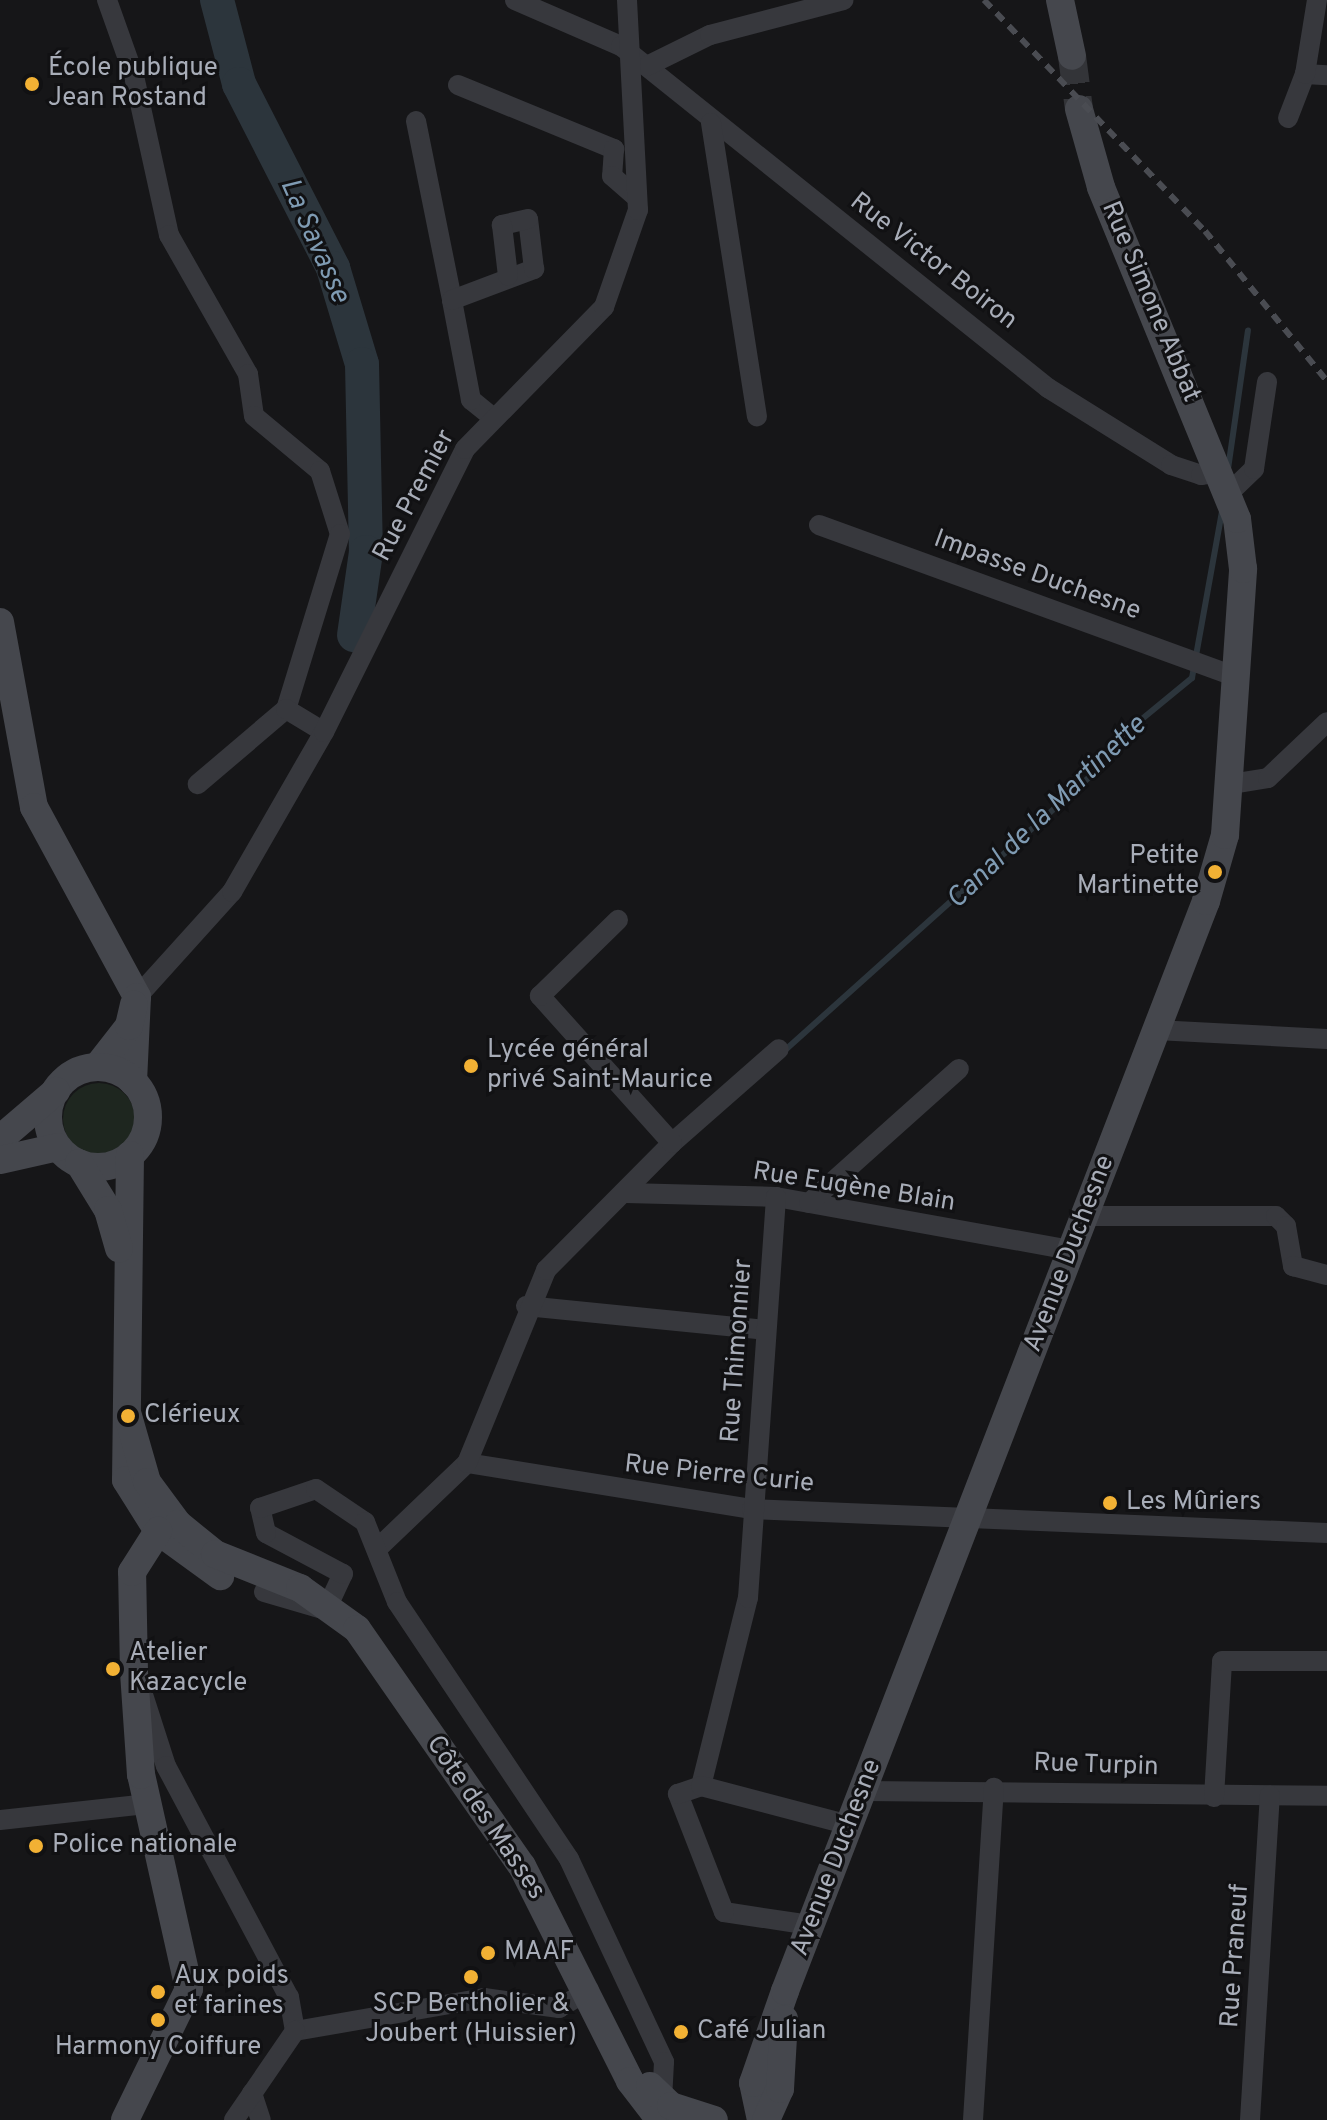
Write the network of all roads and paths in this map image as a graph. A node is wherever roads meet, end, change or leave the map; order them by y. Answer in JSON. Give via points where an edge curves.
{"nodes":[{"id":1,"x":107,"y":0,"type":"edge"},
{"id":2,"x":515,"y":0,"type":"edge"},
{"id":3,"x":627,"y":0,"type":"edge"},
{"id":4,"x":843,"y":0,"type":"edge"},
{"id":5,"x":1060,"y":0,"type":"edge"},
{"id":6,"x":1317,"y":0,"type":"edge"},
{"id":7,"x":1072,"y":56,"type":"tunnel mouth"},
{"id":8,"x":638,"y":61,"type":"junction"},
{"id":9,"x":1305,"y":74,"type":"junction"},
{"id":10,"x":1327,"y":75,"type":"edge"},
{"id":11,"x":458,"y":85,"type":"dead end"},
{"id":12,"x":1079,"y":109,"type":"tunnel mouth"},
{"id":13,"x":1288,"y":118,"type":"dead end"},
{"id":14,"x":416,"y":121,"type":"dead end"},
{"id":15,"x":711,"y":123,"type":"junction"},
{"id":16,"x":635,"y":196,"type":"junction"},
{"id":17,"x":508,"y":276,"type":"dead end"},
{"id":18,"x":452,"y":300,"type":"junction"},
{"id":19,"x":1267,"y":382,"type":"dead end"},
{"id":20,"x":491,"y":416,"type":"junction"},
{"id":21,"x":757,"y":416,"type":"dead end"},
{"id":22,"x":1225,"y":483,"type":"junction"},
{"id":23,"x":819,"y":525,"type":"dead end"},
{"id":24,"x":0,"y":622,"type":"edge"},
{"id":25,"x":1236,"y":677,"type":"junction"},
{"id":26,"x":286,"y":709,"type":"junction"},
{"id":27,"x":1327,"y":722,"type":"edge"},
{"id":28,"x":324,"y":732,"type":"junction"},
{"id":29,"x":198,"y":784,"type":"dead end"},
{"id":30,"x":1231,"y":784,"type":"junction"},
{"id":31,"x":618,"y":920,"type":"dead end"},
{"id":32,"x":137,"y":997,"type":"junction"},
{"id":33,"x":1156,"y":1030,"type":"junction"},
{"id":34,"x":1327,"y":1039,"type":"edge"},
{"id":35,"x":779,"y":1049,"type":"dead end"},
{"id":36,"x":97,"y":1067,"type":"junction"},
{"id":37,"x":959,"y":1069,"type":"dead end"},
{"id":38,"x":133,"y":1082,"type":"junction"},
{"id":39,"x":56,"y":1091,"type":"junction"},
{"id":40,"x":0,"y":1139,"type":"edge"},
{"id":41,"x":672,"y":1143,"type":"junction"},
{"id":42,"x":68,"y":1155,"type":"junction"},
{"id":43,"x":130,"y":1155,"type":"junction"},
{"id":44,"x":0,"y":1160,"type":"edge"},
{"id":45,"x":626,"y":1193,"type":"junction"},
{"id":46,"x":776,"y":1197,"type":"junction"},
{"id":47,"x":809,"y":1203,"type":"junction"},
{"id":48,"x":1086,"y":1216,"type":"junction"},
{"id":49,"x":1072,"y":1250,"type":"junction"},
{"id":50,"x":125,"y":1273,"type":"junction"},
{"id":51,"x":1327,"y":1275,"type":"edge"},
{"id":52,"x":526,"y":1306,"type":"junction"},
{"id":53,"x":766,"y":1330,"type":"junction"},
{"id":54,"x":467,"y":1463,"type":"junction"},
{"id":55,"x":752,"y":1509,"type":"junction"},
{"id":56,"x":968,"y":1520,"type":"junction"},
{"id":57,"x":168,"y":1528,"type":"junction"},
{"id":58,"x":1327,"y":1533,"type":"edge"},
{"id":59,"x":377,"y":1549,"type":"junction"},
{"id":60,"x":264,"y":1592,"type":"junction"},
{"id":61,"x":329,"y":1606,"type":"junction"},
{"id":62,"x":1327,"y":1661,"type":"edge"},
{"id":63,"x":134,"y":1672,"type":"junction"},
{"id":64,"x":389,"y":1680,"type":"junction"},
{"id":65,"x":701,"y":1786,"type":"junction"},
{"id":66,"x":994,"y":1788,"type":"junction"},
{"id":67,"x":864,"y":1791,"type":"junction"},
{"id":68,"x":1270,"y":1796,"type":"junction"},
{"id":69,"x":1327,"y":1796,"type":"edge"},
{"id":70,"x":1214,"y":1797,"type":"junction"},
{"id":71,"x":148,"y":1804,"type":"junction"},
{"id":72,"x":0,"y":1820,"type":"edge"},
{"id":73,"x":850,"y":1825,"type":"junction"},
{"id":74,"x":810,"y":1925,"type":"junction"},
{"id":75,"x":589,"y":1990,"type":"junction"},
{"id":76,"x":295,"y":2031,"type":"junction"},
{"id":77,"x":252,"y":2093,"type":"junction"},
{"id":78,"x":672,"y":2113,"type":"edge"},
{"id":79,"x":125,"y":2120,"type":"edge"},
{"id":80,"x":234,"y":2120,"type":"edge"},
{"id":81,"x":261,"y":2120,"type":"edge"},
{"id":82,"x":714,"y":2120,"type":"edge"},
{"id":83,"x":764,"y":2120,"type":"edge"},
{"id":84,"x":973,"y":2120,"type":"edge"},
{"id":85,"x":1250,"y":2120,"type":"edge"}],
"edges":[{"from":1,"to":26,"type":"street","via":[[134,76],[169,235],[248,374],[254,416],[320,471],[334,505],[340,534]]},
{"from":2,"to":8,"type":"street","name":"Rue Victor Boiron"},
{"from":3,"to":8,"type":"street","name":"Rue Premier"},
{"from":4,"to":8,"type":"street","via":[[710,35]]},
{"from":5,"to":7,"type":"main road"},
{"from":6,"to":9,"type":"street"},
{"from":8,"to":15,"type":"street","name":"Rue Victor Boiron"},
{"from":8,"to":16,"type":"street","name":"Rue Premier"},
{"from":9,"to":10,"type":"street"},
{"from":9,"to":13,"type":"street"},
{"from":11,"to":16,"type":"street","via":[[614,149],[612,176]]},
{"from":12,"to":22,"type":"main road","name":"Rue Simone Abbat","via":[[1101,187]]},
{"from":14,"to":18,"type":"street"},
{"from":15,"to":21,"type":"street"},
{"from":15,"to":22,"type":"street","name":"Rue Victor Boiron","via":[[1048,388],[1171,465]]},
{"from":16,"to":20,"type":"street","name":"Rue Premier","via":[[638,210],[604,307]]},
{"from":17,"to":18,"type":"street"},
{"from":18,"to":20,"type":"street","via":[[471,400]]},
{"from":19,"to":22,"type":"street","via":[[1254,469]]},
{"from":20,"to":28,"type":"street","name":"Rue Premier","via":[[465,449]]},
{"from":22,"to":25,"type":"main road","name":"Avenue Duchesne","via":[[1243,569]]},
{"from":23,"to":25,"type":"street","name":"Impasse Duchesne"},
{"from":24,"to":32,"type":"main road","via":[[34,807]]},
{"from":25,"to":30,"type":"main road","name":"Avenue Duchesne"},
{"from":26,"to":28,"type":"street"},
{"from":26,"to":29,"type":"street"},
{"from":27,"to":30,"type":"street","via":[[1268,778]]},
{"from":28,"to":32,"type":"street","name":"Rue Premier","via":[[232,892]]},
{"from":30,"to":33,"type":"main road","name":"Avenue Duchesne","via":[[1215,872]]},
{"from":31,"to":41,"type":"street","via":[[540,996]]},
{"from":32,"to":36,"type":"main road","via":[[129,1026]]},
{"from":32,"to":38,"type":"main road"},
{"from":33,"to":34,"type":"street"},
{"from":33,"to":48,"type":"main road","name":"Avenue Duchesne"},
{"from":35,"to":41,"type":"street"},
{"from":36,"to":38,"type":"main road"},
{"from":36,"to":39,"type":"main road","via":[[74,1073]]},
{"from":37,"to":47,"type":"street"},
{"from":38,"to":43,"type":"main road","via":[[147,1126]]},
{"from":39,"to":40,"type":"main road"},
{"from":39,"to":42,"type":"main road","via":[[48,1119]]},
{"from":41,"to":45,"type":"street"},
{"from":42,"to":43,"type":"main road","via":[[105,1167]]},
{"from":42,"to":44,"type":"main road"},
{"from":42,"to":50,"type":"main road","via":[[108,1210]]},
{"from":43,"to":50,"type":"main road"},
{"from":45,"to":46,"type":"street","name":"Rue Eugène Blain"},
{"from":45,"to":52,"type":"street","via":[[546,1270]]},
{"from":46,"to":47,"type":"street","name":"Rue Eugène Blain"},
{"from":46,"to":53,"type":"street","name":"Rue Thimonnier"},
{"from":47,"to":49,"type":"street","name":"Rue Eugène Blain"},
{"from":48,"to":49,"type":"main road","name":"Avenue Duchesne"},
{"from":48,"to":51,"type":"street","via":[[1276,1216],[1286,1226],[1293,1266]]},
{"from":49,"to":56,"type":"main road","name":"Avenue Duchesne"},
{"from":50,"to":57,"type":"main road","via":[[128,1416],[147,1482]]},
{"from":52,"to":53,"type":"street"},
{"from":52,"to":54,"type":"street"},
{"from":53,"to":55,"type":"street","name":"Rue Thimonnier"},
{"from":54,"to":55,"type":"street","name":"Rue Pierre Curie"},
{"from":54,"to":59,"type":"street"},
{"from":55,"to":56,"type":"street","name":"Rue Pierre Curie"},
{"from":55,"to":65,"type":"street","name":"Rue Thimonnier","via":[[742,1635]]},
{"from":56,"to":58,"type":"street","name":"Rue Pierre Curie"},
{"from":56,"to":67,"type":"main road","name":"Avenue Duchesne"},
{"from":57,"to":60,"type":"main road","name":"Côte des Masses","via":[[210,1572]]},
{"from":57,"to":61,"type":"main road","name":"Côte des Masses"},
{"from":57,"to":63,"type":"main road","via":[[132,1572]]},
{"from":59,"to":61,"type":"street","via":[[365,1522],[316,1489],[260,1508],[266,1533],[343,1574]]},
{"from":59,"to":78,"type":"street","via":[[397,1602],[569,1859],[664,2062]]},
{"from":60,"to":61,"type":"street"},
{"from":60,"to":64,"type":"main road","name":"Côte des Masses","via":[[323,1621]]},
{"from":61,"to":64,"type":"main road","name":"Côte des Masses","via":[[357,1629]]},
{"from":62,"to":70,"type":"street","via":[[1222,1661]]},
{"from":63,"to":71,"type":"main road"},
{"from":63,"to":76,"type":"street","via":[[150,1700],[166,1766],[276,1971]]},
{"from":64,"to":75,"type":"main road","name":"Côte des Masses","via":[[522,1866]]},
{"from":65,"to":73,"type":"street"},
{"from":65,"to":74,"type":"street","via":[[678,1794],[716,1903],[724,1912]]},
{"from":66,"to":67,"type":"street","name":"Rue Turpin"},
{"from":66,"to":70,"type":"street","name":"Rue Turpin"},
{"from":66,"to":84,"type":"street"},
{"from":67,"to":73,"type":"main road","name":"Avenue Duchesne"},
{"from":68,"to":69,"type":"street","name":"Rue Turpin"},
{"from":68,"to":70,"type":"street","name":"Rue Turpin"},
{"from":68,"to":85,"type":"street","name":"Rue Praneuf"},
{"from":71,"to":72,"type":"street"},
{"from":71,"to":79,"type":"main road","via":[[189,1989]]},
{"from":73,"to":74,"type":"main road","name":"Avenue Duchesne"},
{"from":74,"to":83,"type":"main road","name":"Avenue Duchesne","via":[[785,1991],[781,2082]]},
{"from":75,"to":76,"type":"street","via":[[559,2008],[484,1998]]},
{"from":75,"to":78,"type":"main road","name":"Côte des Masses","via":[[617,2047]]},
{"from":76,"to":77,"type":"street"},
{"from":77,"to":80,"type":"street"},
{"from":77,"to":81,"type":"street"},
{"from":78,"to":82,"type":"main road"}]}
